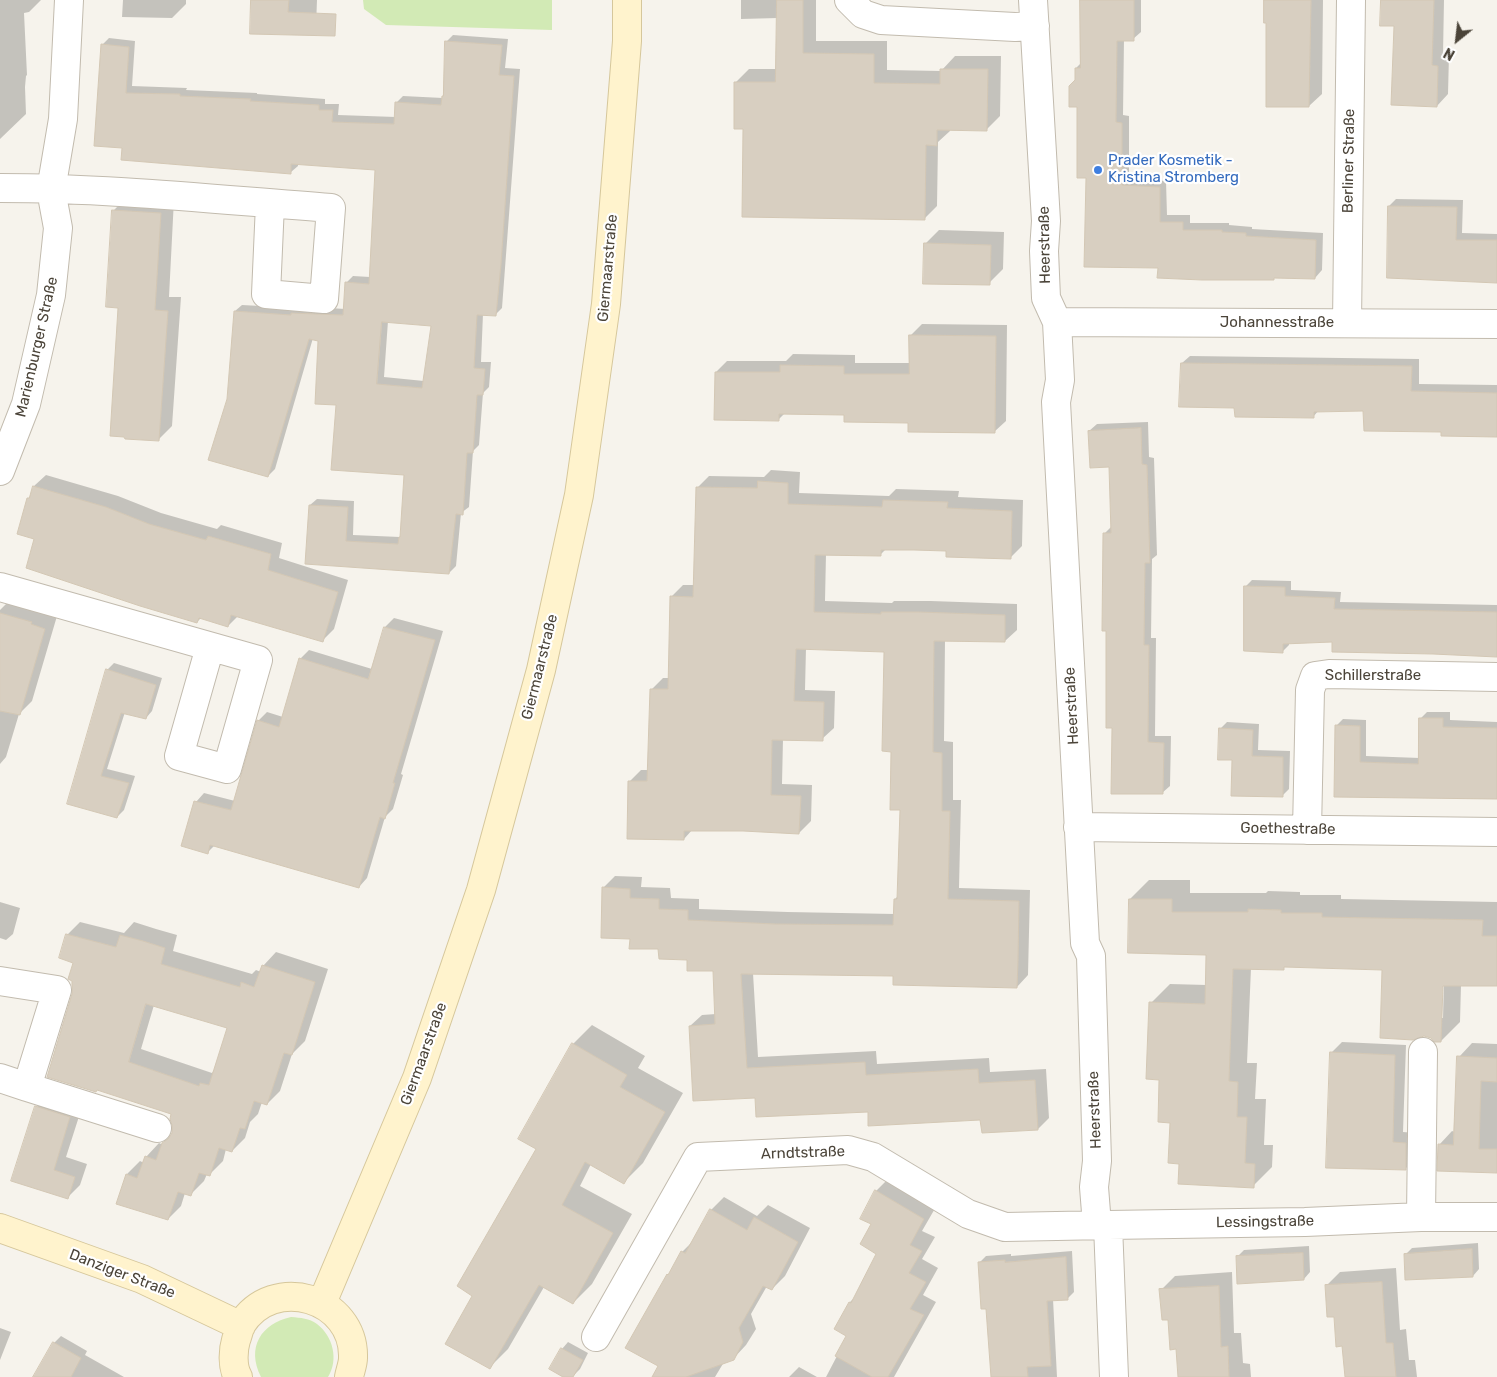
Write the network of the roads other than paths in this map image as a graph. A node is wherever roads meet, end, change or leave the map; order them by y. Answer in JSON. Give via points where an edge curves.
{"nodes":[{"id":1,"x":69,"y":0,"type":"edge"},
{"id":2,"x":627,"y":0,"type":"edge"},
{"id":3,"x":849,"y":0,"type":"edge"},
{"id":4,"x":1351,"y":0,"type":"edge"},
{"id":5,"x":1034,"y":13,"type":"edge"},
{"id":6,"x":0,"y":188,"type":"edge"},
{"id":7,"x":51,"y":190,"type":"junction"},
{"id":8,"x":270,"y":204,"type":"dead end"},
{"id":9,"x":1058,"y":322,"type":"junction"},
{"id":10,"x":1347,"y":323,"type":"junction"},
{"id":11,"x":1497,"y":324,"type":"edge"},
{"id":12,"x":0,"y":471,"type":"edge"},
{"id":13,"x":0,"y":587,"type":"edge"},
{"id":14,"x":210,"y":647,"type":"dead end"},
{"id":15,"x":1497,"y":677,"type":"edge"},
{"id":16,"x":1078,"y":827,"type":"junction"},
{"id":17,"x":1307,"y":830,"type":"junction"},
{"id":18,"x":1497,"y":832,"type":"edge"},
{"id":19,"x":0,"y":981,"type":"edge"},
{"id":20,"x":1423,"y":1052,"type":"dead end"},
{"id":21,"x":0,"y":1078,"type":"edge"},
{"id":22,"x":27,"y":1087,"type":"junction"},
{"id":23,"x":157,"y":1128,"type":"dead end"},
{"id":24,"x":1422,"y":1217,"type":"junction"},
{"id":25,"x":1497,"y":1217,"type":"edge"},
{"id":26,"x":1102,"y":1225,"type":"junction"},
{"id":27,"x":0,"y":1228,"type":"edge"},
{"id":28,"x":322,"y":1303,"type":"junction"},
{"id":29,"x":241,"y":1326,"type":"junction"},
{"id":30,"x":596,"y":1337,"type":"dead end"},
{"id":31,"x":238,"y":1377,"type":"edge"},
{"id":32,"x":349,"y":1377,"type":"edge"},
{"id":33,"x":1114,"y":1377,"type":"edge"}],
"edges":[{"from":1,"to":7,"type":"street","name":"Marienburger Straße","via":[[63,119]]},
{"from":2,"to":28,"type":"main road","name":"Giermaarstraße","via":[[627,41],[606,304],[579,495],[541,670],[480,890],[417,1078]]},
{"from":3,"to":5,"type":"street","name":"Heerstraße","via":[[863,14],[882,20],[1015,27]]},
{"from":4,"to":10,"type":"street","name":"Berliner Straße"},
{"from":5,"to":9,"type":"street","name":"Heerstraße","via":[[1046,221],[1046,298]]},
{"from":6,"to":7,"type":"street"},
{"from":7,"to":8,"type":"street","via":[[78,189]]},
{"from":7,"to":12,"type":"street","name":"Marienburger Straße","via":[[58,228],[51,295],[26,404]]},
{"from":9,"to":10,"type":"street","name":"Johannesstraße"},
{"from":9,"to":16,"type":"street","name":"Heerstraße","via":[[1060,380],[1056,402]]},
{"from":10,"to":11,"type":"street","name":"Johannesstraße"},
{"from":13,"to":14,"type":"street"},
{"from":15,"to":17,"type":"street","name":"Schillerstraße","via":[[1314,676],[1310,690]]},
{"from":16,"to":17,"type":"street","name":"Goethestraße"},
{"from":16,"to":26,"type":"street","name":"Heerstraße","via":[[1085,943],[1091,956],[1098,1162],[1094,1187]]},
{"from":17,"to":18,"type":"street","name":"Goethestraße"},
{"from":19,"to":22,"type":"street","via":[[57,990]]},
{"from":20,"to":24,"type":"street"},
{"from":21,"to":22,"type":"street"},
{"from":22,"to":23,"type":"street"},
{"from":24,"to":25,"type":"street","name":"Lessingstraße"},
{"from":24,"to":26,"type":"street","name":"Lessingstraße"},
{"from":26,"to":30,"type":"street","name":"Arndtstraße","via":[[1005,1228],[968,1214],[873,1157],[848,1150],[698,1157]]},
{"from":26,"to":33,"type":"street","name":"Heerstraße"},
{"from":27,"to":29,"type":"main road","name":"Danziger Straße","via":[[142,1278]]},
{"from":28,"to":29,"type":"main road","via":[[300,1296],[277,1298],[256,1308]]},
{"from":28,"to":32,"type":"main road","via":[[339,1318],[350,1337],[353,1359]]},
{"from":29,"to":31,"type":"main road","via":[[233,1349]]}]}
